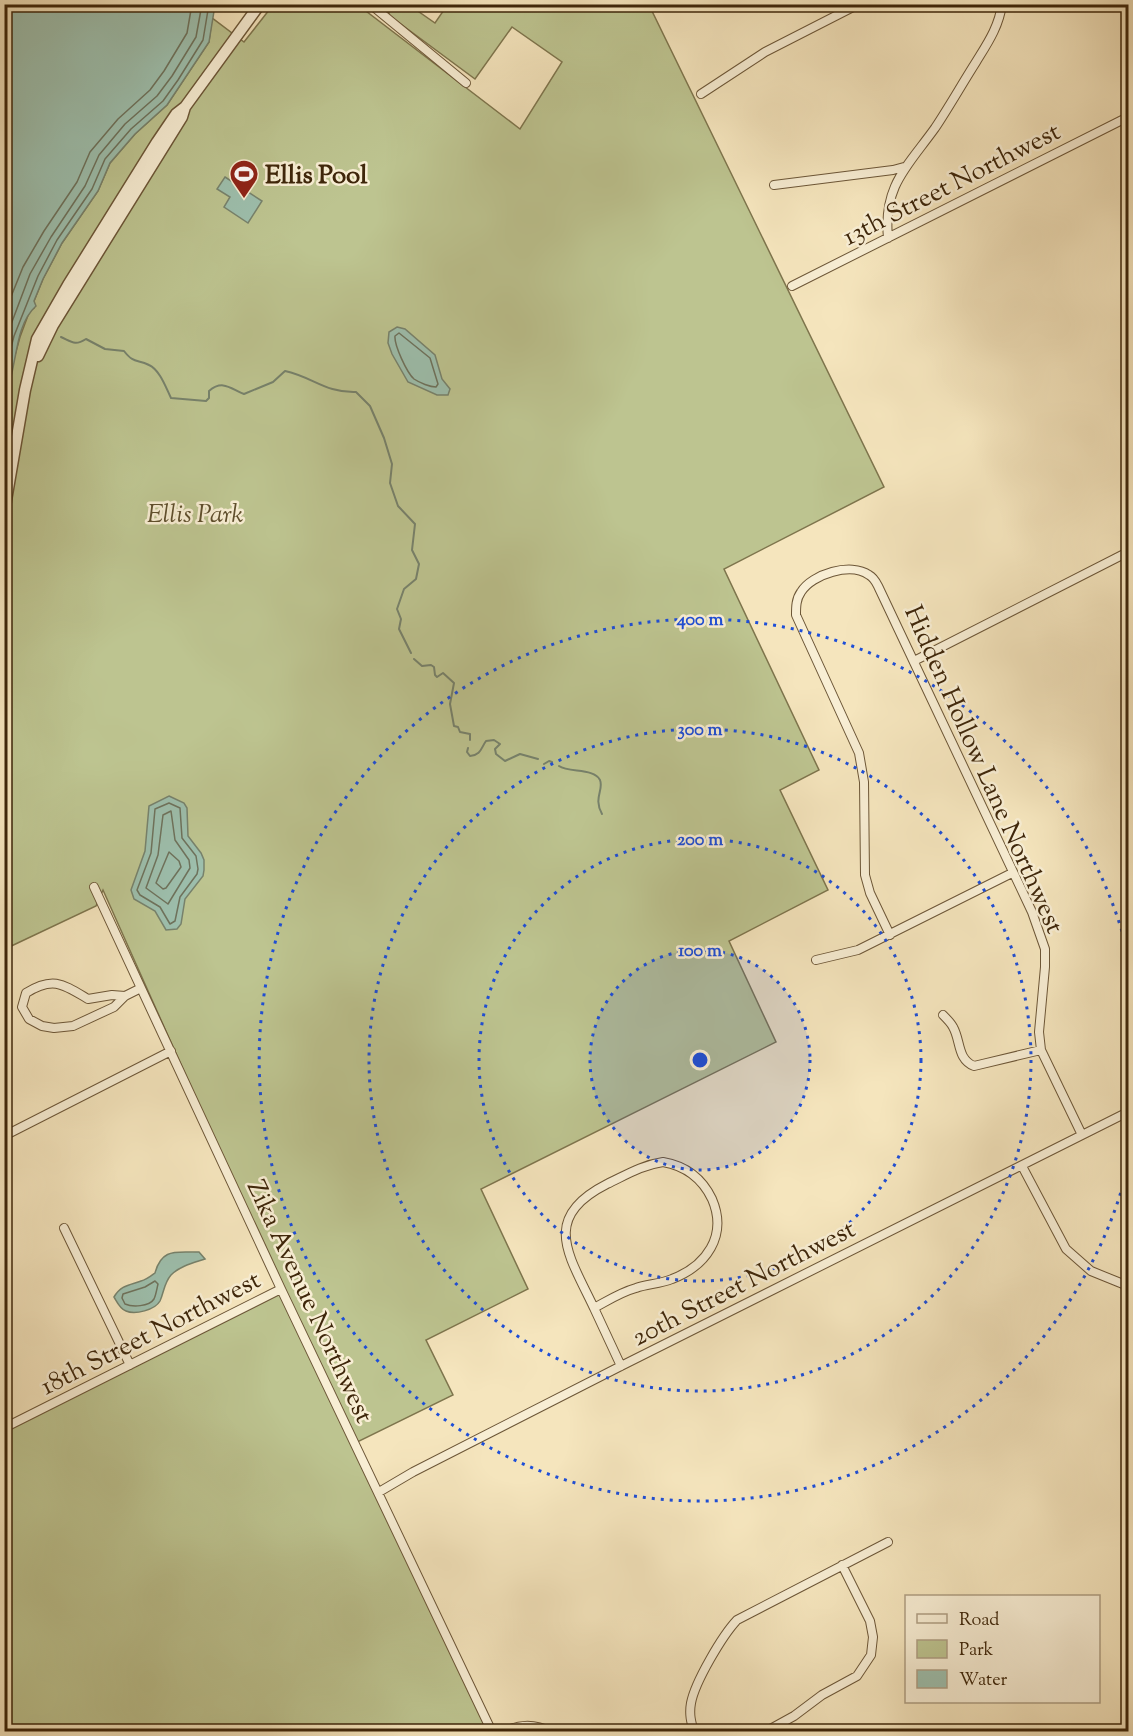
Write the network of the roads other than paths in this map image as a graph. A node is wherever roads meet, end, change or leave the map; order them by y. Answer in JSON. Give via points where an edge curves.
{"nodes":[{"id":1,"x":260,"y":4,"type":"edge"},
{"id":2,"x":859,"y":4,"type":"edge"},
{"id":3,"x":1002,"y":4,"type":"edge"},
{"id":4,"x":376,"y":6,"type":"edge"},
{"id":5,"x":466,"y":83,"type":"dead end"},
{"id":6,"x":701,"y":94,"type":"dead end"},
{"id":7,"x":1128,"y":117,"type":"edge"},
{"id":8,"x":904,"y":167,"type":"junction"},
{"id":9,"x":774,"y":184,"type":"dead end"},
{"id":10,"x":888,"y":238,"type":"junction"},
{"id":11,"x":792,"y":286,"type":"dead end"},
{"id":12,"x":4,"y":512,"type":"edge"},
{"id":13,"x":1128,"y":552,"type":"edge"},
{"id":14,"x":914,"y":661,"type":"junction"},
{"id":15,"x":1012,"y":873,"type":"junction"},
{"id":16,"x":94,"y":887,"type":"dead end"},
{"id":17,"x":890,"y":935,"type":"junction"},
{"id":18,"x":816,"y":960,"type":"dead end"},
{"id":19,"x":141,"y":988,"type":"junction"},
{"id":20,"x":125,"y":996,"type":"junction"},
{"id":21,"x":943,"y":1015,"type":"dead end"},
{"id":22,"x":1041,"y":1050,"type":"junction"},
{"id":23,"x":171,"y":1051,"type":"junction"},
{"id":24,"x":1128,"y":1112,"type":"edge"},
{"id":25,"x":1082,"y":1135,"type":"junction"},
{"id":26,"x":4,"y":1136,"type":"edge"},
{"id":27,"x":1022,"y":1166,"type":"junction"},
{"id":28,"x":64,"y":1228,"type":"dead end"},
{"id":29,"x":1128,"y":1286,"type":"edge"},
{"id":30,"x":281,"y":1289,"type":"junction"},
{"id":31,"x":594,"y":1308,"type":"junction"},
{"id":32,"x":130,"y":1365,"type":"junction"},
{"id":33,"x":621,"y":1366,"type":"junction"},
{"id":34,"x":4,"y":1428,"type":"edge"},
{"id":35,"x":379,"y":1492,"type":"junction"},
{"id":36,"x":888,"y":1542,"type":"dead end"},
{"id":37,"x":842,"y":1565,"type":"junction"},
{"id":38,"x":492,"y":1731,"type":"edge"},
{"id":39,"x":503,"y":1731,"type":"edge"},
{"id":40,"x":551,"y":1731,"type":"edge"},
{"id":41,"x":694,"y":1731,"type":"edge"},
{"id":42,"x":765,"y":1731,"type":"edge"}],
"edges":[{"from":1,"to":12,"type":"street","via":[[185,107],[53,325],[29,374]]},
{"from":2,"to":6,"type":"street","via":[[765,52]]},
{"from":3,"to":8,"type":"street","via":[[992,36],[936,126]]},
{"from":4,"to":5,"type":"street"},
{"from":7,"to":10,"type":"street","name":"13th Street Northwest"},
{"from":8,"to":9,"type":"street"},
{"from":8,"to":10,"type":"street","via":[[890,200]]},
{"from":10,"to":11,"type":"street","name":"13th Street Northwest"},
{"from":13,"to":14,"type":"street"},
{"from":14,"to":15,"type":"street","name":"Hidden Hollow Lane Northwest"},
{"from":14,"to":17,"type":"street","name":"Hidden Hollow Lane Northwest","via":[[871,575],[849,568],[838,570],[805,586],[800,593],[796,615],[859,753],[864,782],[865,875]]},
{"from":15,"to":17,"type":"street"},
{"from":15,"to":22,"type":"street","name":"Hidden Hollow Lane Northwest","via":[[1045,949]]},
{"from":16,"to":19,"type":"street","name":"Zika Avenue Northwest"},
{"from":17,"to":18,"type":"street","via":[[846,955]]},
{"from":19,"to":20,"type":"street"},
{"from":19,"to":23,"type":"street","name":"Zika Avenue Northwest"},
{"from":20,"to":20,"type":"street","via":[[114,1007],[64,1027],[42,1026],[29,1019],[22,1007],[26,993],[51,982],[63,984],[88,999]]},
{"from":21,"to":22,"type":"street","via":[[954,1027],[962,1056],[974,1066]]},
{"from":22,"to":25,"type":"street","name":"Hidden Hollow Lane Northwest"},
{"from":23,"to":26,"type":"street"},
{"from":23,"to":30,"type":"street","name":"Zika Avenue Northwest"},
{"from":24,"to":25,"type":"street","name":"20th Street Northwest"},
{"from":25,"to":27,"type":"street","name":"20th Street Northwest"},
{"from":27,"to":29,"type":"street","via":[[1066,1249],[1091,1271]]},
{"from":27,"to":33,"type":"street","name":"20th Street Northwest"},
{"from":28,"to":32,"type":"street"},
{"from":30,"to":32,"type":"street","name":"18th Street Northwest"},
{"from":30,"to":35,"type":"street","name":"Zika Avenue Northwest"},
{"from":31,"to":31,"type":"street","via":[[634,1288],[672,1279],[708,1255],[718,1219],[709,1193],[694,1174],[676,1164],[651,1164],[595,1190],[578,1203],[566,1232],[566,1244]]},
{"from":31,"to":33,"type":"street"},
{"from":32,"to":34,"type":"street","name":"18th Street Northwest"},
{"from":33,"to":35,"type":"street","name":"20th Street Northwest"},
{"from":35,"to":38,"type":"street","name":"Zika Avenue Northwest"},
{"from":36,"to":37,"type":"street"},
{"from":37,"to":41,"type":"street","via":[[737,1620],[696,1688],[690,1717]]},
{"from":37,"to":42,"type":"street","via":[[870,1622],[871,1655],[856,1676]]},
{"from":39,"to":40,"type":"street","via":[[526,1725]]}]}
